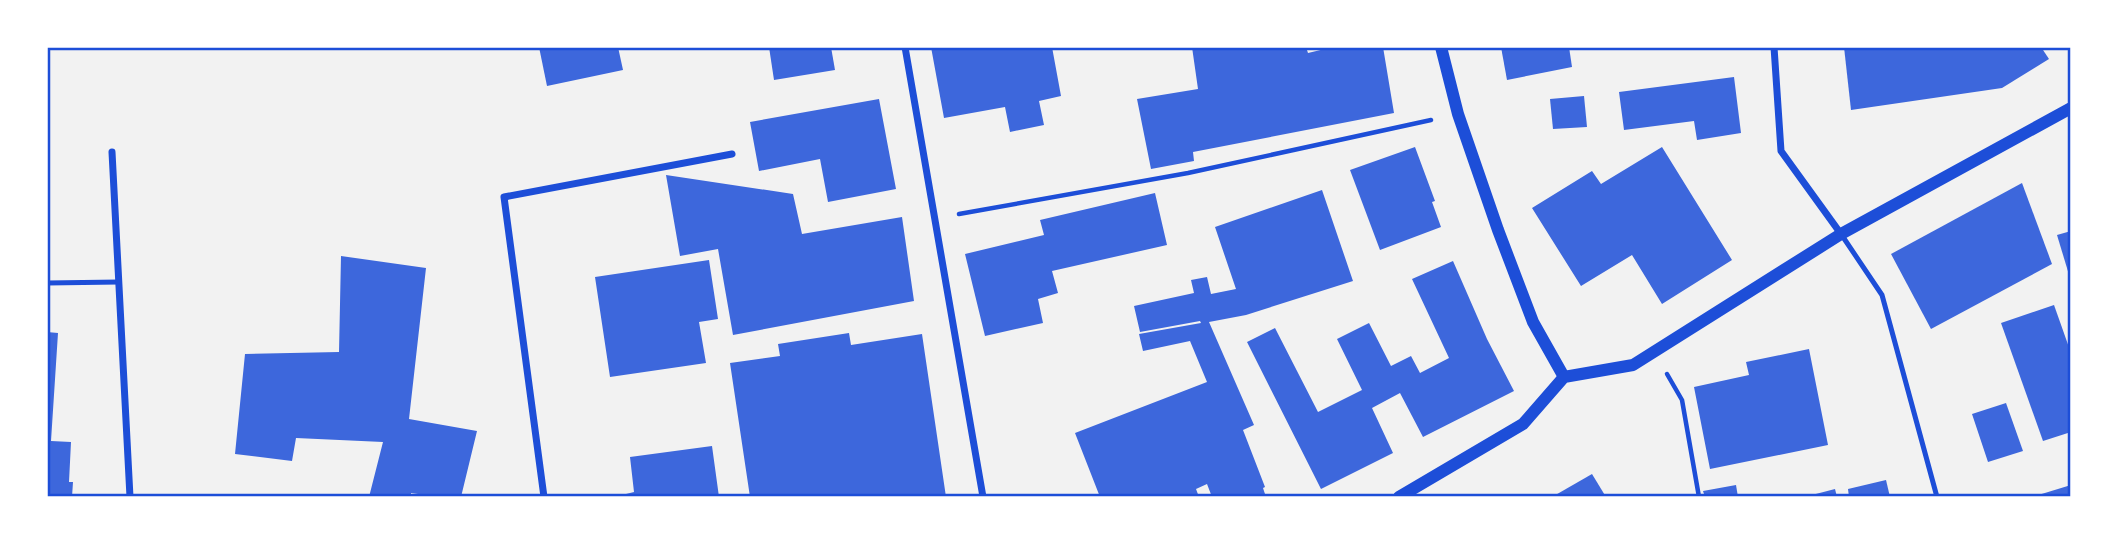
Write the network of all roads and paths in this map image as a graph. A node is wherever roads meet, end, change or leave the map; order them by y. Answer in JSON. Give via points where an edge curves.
{"nodes":[{"id":1,"x":905,"y":47,"type":"edge"},
{"id":2,"x":1441,"y":47,"type":"edge"},
{"id":3,"x":1774,"y":47,"type":"edge"},
{"id":4,"x":2071,"y":108,"type":"edge"},
{"id":5,"x":1458,"y":114,"type":"junction"},
{"id":6,"x":112,"y":152,"type":"dead end"},
{"id":7,"x":732,"y":154,"type":"dead end"},
{"id":8,"x":934,"y":219,"type":"junction"},
{"id":9,"x":1841,"y":234,"type":"junction"},
{"id":10,"x":119,"y":282,"type":"junction"},
{"id":11,"x":47,"y":283,"type":"edge"},
{"id":12,"x":1655,"y":352,"type":"junction"},
{"id":13,"x":1564,"y":377,"type":"junction"},
{"id":14,"x":130,"y":497,"type":"edge"},
{"id":15,"x":544,"y":497,"type":"edge"},
{"id":16,"x":983,"y":497,"type":"edge"},
{"id":17,"x":1399,"y":497,"type":"edge"},
{"id":18,"x":1699,"y":497,"type":"edge"},
{"id":19,"x":1937,"y":497,"type":"edge"}],
"edges":[{"from":1,"to":8,"type":"street"},
{"from":2,"to":5,"type":"street"},
{"from":3,"to":9,"type":"street","via":[[1781,150]]},
{"from":4,"to":9,"type":"street"},
{"from":5,"to":8,"type":"path","via":[[1188,173]]},
{"from":5,"to":13,"type":"street","via":[[1533,322]]},
{"from":6,"to":10,"type":"street"},
{"from":7,"to":15,"type":"street","via":[[504,197]]},
{"from":8,"to":16,"type":"street"},
{"from":9,"to":12,"type":"street"},
{"from":9,"to":19,"type":"lane","via":[[1882,295]]},
{"from":10,"to":11,"type":"lane"},
{"from":10,"to":14,"type":"street"},
{"from":12,"to":13,"type":"street","via":[[1633,365]]},
{"from":12,"to":18,"type":"path","via":[[1682,401]]},
{"from":13,"to":17,"type":"street","via":[[1523,424]]}]}
